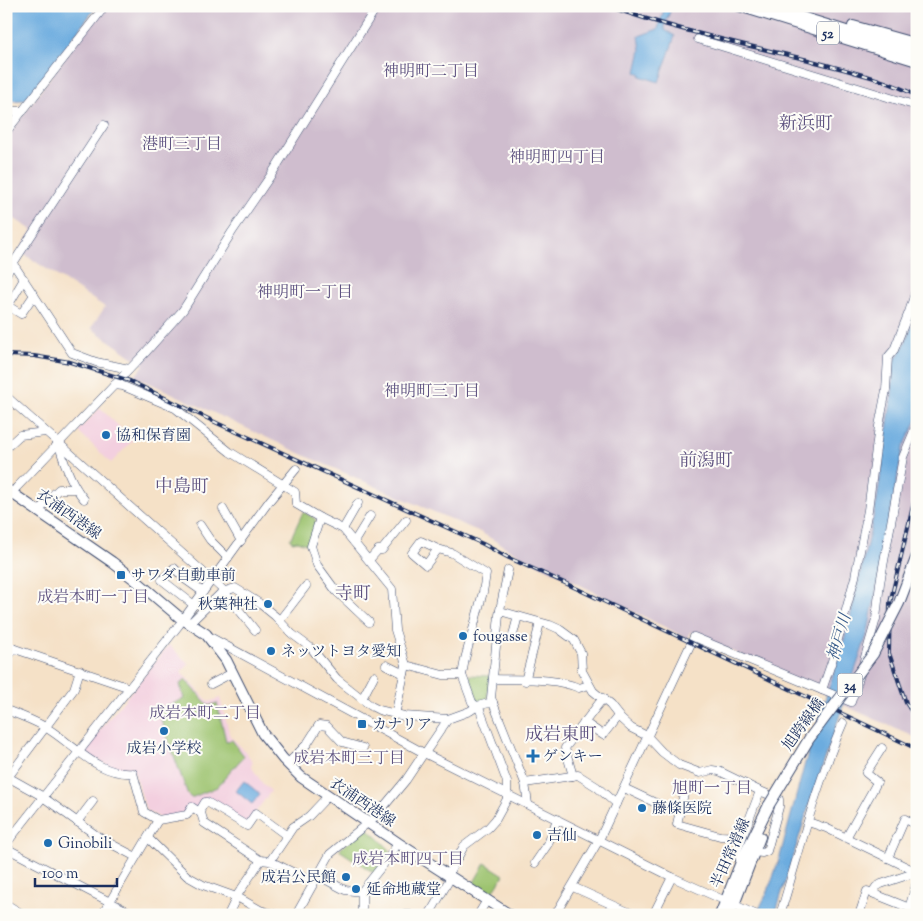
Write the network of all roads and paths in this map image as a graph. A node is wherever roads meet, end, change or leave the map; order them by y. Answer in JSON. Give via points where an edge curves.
{"nodes":[{"id":1,"x":105,"y":6,"type":"edge"},
{"id":2,"x":377,"y":6,"type":"edge"},
{"id":3,"x":739,"y":6,"type":"edge"},
{"id":4,"x":770,"y":7,"type":"edge"},
{"id":5,"x":698,"y":39,"type":"dead end"},
{"id":6,"x":917,"y":44,"type":"edge"},
{"id":7,"x":917,"y":53,"type":"edge"},
{"id":8,"x":917,"y":61,"type":"edge"},
{"id":9,"x":917,"y":106,"type":"edge"},
{"id":10,"x":23,"y":110,"type":"junction"},
{"id":11,"x":6,"y":111,"type":"edge"},
{"id":12,"x":104,"y":125,"type":"dead end"},
{"id":13,"x":7,"y":129,"type":"edge"},
{"id":14,"x":9,"y":261,"type":"edge"},
{"id":15,"x":6,"y":274,"type":"edge"},
{"id":16,"x":24,"y":279,"type":"junction"},
{"id":17,"x":917,"y":287,"type":"edge"},
{"id":18,"x":34,"y":295,"type":"junction"},
{"id":19,"x":129,"y":368,"type":"junction"},
{"id":20,"x":114,"y":385,"type":"junction"},
{"id":21,"x":6,"y":396,"type":"edge"},
{"id":22,"x":917,"y":424,"type":"edge"},
{"id":23,"x":46,"y":432,"type":"junction"},
{"id":24,"x":59,"y":444,"type":"junction"},
{"id":25,"x":6,"y":448,"type":"edge"},
{"id":26,"x":296,"y":469,"type":"dead end"},
{"id":27,"x":283,"y":484,"type":"junction"},
{"id":28,"x":77,"y":490,"type":"junction"},
{"id":29,"x":8,"y":494,"type":"edge"},
{"id":30,"x":84,"y":499,"type":"dead end"},
{"id":31,"x":358,"y":503,"type":"dead end"},
{"id":32,"x":223,"y":509,"type":"dead end"},
{"id":33,"x":39,"y":512,"type":"junction"},
{"id":34,"x":370,"y":516,"type":"dead end"},
{"id":35,"x":320,"y":518,"type":"junction"},
{"id":36,"x":406,"y":520,"type":"dead end"},
{"id":37,"x":200,"y":524,"type":"dead end"},
{"id":38,"x":343,"y":529,"type":"junction"},
{"id":39,"x":241,"y":541,"type":"junction"},
{"id":40,"x":354,"y":542,"type":"junction"},
{"id":41,"x":438,"y":550,"type":"dead end"},
{"id":42,"x":917,"y":556,"type":"edge"},
{"id":43,"x":228,"y":558,"type":"junction"},
{"id":44,"x":369,"y":560,"type":"junction"},
{"id":45,"x":917,"y":567,"type":"edge"},
{"id":46,"x":508,"y":570,"type":"dead end"},
{"id":47,"x":212,"y":580,"type":"junction"},
{"id":48,"x":306,"y":586,"type":"dead end"},
{"id":49,"x":203,"y":592,"type":"junction"},
{"id":50,"x":224,"y":592,"type":"junction"},
{"id":51,"x":194,"y":605,"type":"junction"},
{"id":52,"x":500,"y":611,"type":"junction"},
{"id":53,"x":518,"y":616,"type":"junction"},
{"id":54,"x":279,"y":621,"type":"junction"},
{"id":55,"x":186,"y":622,"type":"junction"},
{"id":56,"x":369,"y":622,"type":"dead end"},
{"id":57,"x":540,"y":623,"type":"junction"},
{"id":58,"x":254,"y":630,"type":"dead end"},
{"id":59,"x":513,"y":635,"type":"dead end"},
{"id":60,"x":10,"y":647,"type":"edge"},
{"id":61,"x":226,"y":651,"type":"junction"},
{"id":62,"x":6,"y":661,"type":"edge"},
{"id":63,"x":406,"y":664,"type":"junction"},
{"id":64,"x":386,"y":665,"type":"dead end"},
{"id":65,"x":80,"y":670,"type":"junction"},
{"id":66,"x":232,"y":673,"type":"junction"},
{"id":67,"x":404,"y":674,"type":"junction"},
{"id":68,"x":462,"y":675,"type":"junction"},
{"id":69,"x":374,"y":676,"type":"dead end"},
{"id":70,"x":493,"y":679,"type":"junction"},
{"id":71,"x":525,"y":681,"type":"junction"},
{"id":72,"x":211,"y":684,"type":"dead end"},
{"id":73,"x":589,"y":684,"type":"junction"},
{"id":74,"x":130,"y":688,"type":"junction"},
{"id":75,"x":822,"y":690,"type":"junction"},
{"id":76,"x":602,"y":698,"type":"junction"},
{"id":77,"x":362,"y":700,"type":"junction"},
{"id":78,"x":493,"y":702,"type":"junction"},
{"id":79,"x":477,"y":706,"type":"junction"},
{"id":80,"x":6,"y":710,"type":"edge"},
{"id":81,"x":379,"y":710,"type":"junction"},
{"id":82,"x":395,"y":715,"type":"junction"},
{"id":83,"x":618,"y":716,"type":"junction"},
{"id":84,"x":448,"y":719,"type":"junction"},
{"id":85,"x":584,"y":722,"type":"junction"},
{"id":86,"x":843,"y":723,"type":"dead end"},
{"id":87,"x":372,"y":725,"type":"junction"},
{"id":88,"x":46,"y":727,"type":"junction"},
{"id":89,"x":647,"y":736,"type":"junction"},
{"id":90,"x":363,"y":748,"type":"dead end"},
{"id":91,"x":882,"y":748,"type":"dead end"},
{"id":92,"x":79,"y":752,"type":"junction"},
{"id":93,"x":425,"y":753,"type":"junction"},
{"id":94,"x":288,"y":763,"type":"junction"},
{"id":95,"x":573,"y":776,"type":"junction"},
{"id":96,"x":7,"y":778,"type":"edge"},
{"id":97,"x":525,"y":783,"type":"junction"},
{"id":98,"x":624,"y":788,"type":"junction"},
{"id":99,"x":686,"y":789,"type":"dead end"},
{"id":100,"x":760,"y":791,"type":"junction"},
{"id":101,"x":508,"y":794,"type":"junction"},
{"id":102,"x":328,"y":796,"type":"junction"},
{"id":103,"x":43,"y":797,"type":"junction"},
{"id":104,"x":93,"y":801,"type":"dead end"},
{"id":105,"x":528,"y":804,"type":"junction"},
{"id":106,"x":616,"y":804,"type":"junction"},
{"id":107,"x":770,"y":805,"type":"junction"},
{"id":108,"x":680,"y":811,"type":"junction"},
{"id":109,"x":199,"y":812,"type":"junction"},
{"id":110,"x":556,"y":819,"type":"junction"},
{"id":111,"x":158,"y":820,"type":"junction"},
{"id":112,"x":77,"y":822,"type":"junction"},
{"id":113,"x":367,"y":822,"type":"junction"},
{"id":114,"x":808,"y":822,"type":"junction"},
{"id":115,"x":917,"y":825,"type":"edge"},
{"id":116,"x":288,"y":836,"type":"junction"},
{"id":117,"x":742,"y":837,"type":"junction"},
{"id":118,"x":148,"y":838,"type":"junction"},
{"id":119,"x":846,"y":838,"type":"junction"},
{"id":120,"x":599,"y":840,"type":"junction"},
{"id":121,"x":398,"y":843,"type":"junction"},
{"id":122,"x":6,"y":844,"type":"edge"},
{"id":123,"x":6,"y":848,"type":"edge"},
{"id":124,"x":754,"y":852,"type":"junction"},
{"id":125,"x":136,"y":857,"type":"junction"},
{"id":126,"x":888,"y":858,"type":"junction"},
{"id":127,"x":266,"y":860,"type":"junction"},
{"id":128,"x":740,"y":862,"type":"junction"},
{"id":129,"x":536,"y":863,"type":"dead end"},
{"id":130,"x":917,"y":872,"type":"edge"},
{"id":131,"x":449,"y":876,"type":"junction"},
{"id":132,"x":672,"y":877,"type":"junction"},
{"id":133,"x":315,"y":878,"type":"junction"},
{"id":134,"x":917,"y":882,"type":"edge"},
{"id":135,"x":573,"y":886,"type":"junction"},
{"id":136,"x":362,"y":892,"type":"junction"},
{"id":137,"x":872,"y":892,"type":"junction"},
{"id":138,"x":236,"y":897,"type":"junction"},
{"id":139,"x":487,"y":900,"type":"junction"},
{"id":140,"x":110,"y":902,"type":"junction"},
{"id":141,"x":729,"y":903,"type":"junction"},
{"id":142,"x":6,"y":904,"type":"edge"},
{"id":143,"x":913,"y":909,"type":"edge"},
{"id":144,"x":755,"y":914,"type":"edge"},
{"id":145,"x":24,"y":915,"type":"edge"},
{"id":146,"x":102,"y":915,"type":"edge"},
{"id":147,"x":135,"y":915,"type":"edge"},
{"id":148,"x":231,"y":915,"type":"edge"},
{"id":149,"x":277,"y":915,"type":"edge"},
{"id":150,"x":296,"y":915,"type":"edge"},
{"id":151,"x":360,"y":915,"type":"edge"},
{"id":152,"x":405,"y":915,"type":"edge"},
{"id":153,"x":410,"y":915,"type":"edge"},
{"id":154,"x":428,"y":915,"type":"edge"},
{"id":155,"x":478,"y":915,"type":"edge"},
{"id":156,"x":510,"y":915,"type":"edge"},
{"id":157,"x":555,"y":915,"type":"edge"},
{"id":158,"x":635,"y":915,"type":"edge"},
{"id":159,"x":653,"y":915,"type":"edge"},
{"id":160,"x":720,"y":915,"type":"edge"},
{"id":161,"x":730,"y":915,"type":"edge"},
{"id":162,"x":780,"y":915,"type":"edge"},
{"id":163,"x":859,"y":915,"type":"edge"}],
"edges":[{"from":1,"to":10,"type":"street"},
{"from":2,"to":19,"type":"street","via":[[183,310]]},
{"from":3,"to":8,"type":"main road","number":"52"},
{"from":4,"to":6,"type":"main road"},
{"from":4,"to":7,"type":"main road","number":"52"},
{"from":5,"to":9,"type":"street"},
{"from":10,"to":11,"type":"street"},
{"from":10,"to":13,"type":"street"},
{"from":12,"to":14,"type":"street"},
{"from":14,"to":15,"type":"street"},
{"from":14,"to":16,"type":"street"},
{"from":16,"to":18,"type":"street"},
{"from":16,"to":18,"type":"street","via":[[8,306],[21,314]]},
{"from":17,"to":75,"type":"street","via":[[894,350],[888,357],[886,390],[855,577]]},
{"from":18,"to":19,"type":"street","via":[[72,354]]},
{"from":19,"to":20,"type":"street"},
{"from":20,"to":24,"type":"street"},
{"from":20,"to":27,"type":"street","via":[[175,408],[230,452]]},
{"from":21,"to":23,"type":"street"},
{"from":22,"to":75,"type":"street","via":[[901,464],[873,631],[851,702]]},
{"from":23,"to":24,"type":"street"},
{"from":23,"to":25,"type":"street","via":[[20,435]]},
{"from":24,"to":28,"type":"street"},
{"from":24,"to":29,"type":"street"},
{"from":24,"to":47,"type":"street"},
{"from":26,"to":27,"type":"street"},
{"from":27,"to":35,"type":"street","via":[[295,492],[296,504]]},
{"from":27,"to":39,"type":"street"},
{"from":28,"to":30,"type":"street"},
{"from":28,"to":33,"type":"street","via":[[59,489]]},
{"from":29,"to":33,"type":"main road","name":"衣浦西港線"},
{"from":31,"to":38,"type":"street"},
{"from":32,"to":39,"type":"street"},
{"from":33,"to":55,"type":"main road","name":"衣浦西港線","via":[[133,578]]},
{"from":34,"to":40,"type":"street"},
{"from":35,"to":38,"type":"street"},
{"from":35,"to":56,"type":"street","via":[[311,546],[317,565],[336,591]]},
{"from":36,"to":44,"type":"street","via":[[382,550]]},
{"from":37,"to":43,"type":"street"},
{"from":38,"to":40,"type":"street"},
{"from":39,"to":43,"type":"street"},
{"from":40,"to":44,"type":"street"},
{"from":41,"to":68,"type":"street","via":[[452,553],[486,574]]},
{"from":42,"to":107,"type":"main road","name":"旭跨線橋","number":"34","bridge":true,"via":[[900,604],[873,654],[809,739]]},
{"from":43,"to":47,"type":"street"},
{"from":44,"to":63,"type":"street","via":[[392,588],[395,630]]},
{"from":45,"to":107,"type":"main road","name":"旭跨線橋","number":"34","bridge":true,"via":[[902,605],[875,654]]},
{"from":46,"to":52,"type":"street"},
{"from":47,"to":49,"type":"street"},
{"from":47,"to":50,"type":"street"},
{"from":48,"to":54,"type":"street"},
{"from":49,"to":51,"type":"street"},
{"from":49,"to":51,"type":"street","via":[[174,568],[162,580]]},
{"from":50,"to":54,"type":"street","via":[[235,588],[260,603]]},
{"from":50,"to":55,"type":"street"},
{"from":50,"to":58,"type":"street"},
{"from":51,"to":55,"type":"street"},
{"from":52,"to":53,"type":"street"},
{"from":52,"to":70,"type":"street"},
{"from":53,"to":57,"type":"street"},
{"from":53,"to":59,"type":"street"},
{"from":54,"to":77,"type":"street","via":[[311,648],[337,679]]},
{"from":55,"to":61,"type":"main road","name":"衣浦西港線"},
{"from":55,"to":74,"type":"street"},
{"from":57,"to":71,"type":"street"},
{"from":57,"to":73,"type":"street","via":[[559,629],[574,640]]},
{"from":60,"to":62,"type":"street"},
{"from":60,"to":65,"type":"street"},
{"from":61,"to":66,"type":"main road","name":"衣浦西港線"},
{"from":61,"to":87,"type":"street"},
{"from":63,"to":67,"type":"street"},
{"from":63,"to":68,"type":"street","via":[[443,675]]},
{"from":64,"to":67,"type":"street"},
{"from":65,"to":74,"type":"street"},
{"from":65,"to":88,"type":"street","via":[[74,688]]},
{"from":66,"to":72,"type":"street"},
{"from":66,"to":94,"type":"main road","name":"衣浦西港線","via":[[263,734]]},
{"from":67,"to":82,"type":"street"},
{"from":68,"to":79,"type":"street","via":[[472,702]]},
{"from":69,"to":77,"type":"street"},
{"from":70,"to":71,"type":"street"},
{"from":70,"to":78,"type":"street"},
{"from":71,"to":73,"type":"street","via":[[558,682],[579,688]]},
{"from":73,"to":76,"type":"street"},
{"from":74,"to":92,"type":"street"},
{"from":75,"to":89,"type":"street","via":[[694,637]]},
{"from":76,"to":83,"type":"street"},
{"from":76,"to":85,"type":"street"},
{"from":77,"to":81,"type":"street"},
{"from":78,"to":79,"type":"street"},
{"from":78,"to":97,"type":"street"},
{"from":79,"to":84,"type":"street"},
{"from":79,"to":101,"type":"street","via":[[507,782]]},
{"from":80,"to":88,"type":"street"},
{"from":81,"to":82,"type":"street"},
{"from":81,"to":87,"type":"street"},
{"from":82,"to":84,"type":"street"},
{"from":83,"to":85,"type":"street","via":[[603,736]]},
{"from":83,"to":89,"type":"street"},
{"from":84,"to":93,"type":"street"},
{"from":85,"to":95,"type":"street","via":[[565,748]]},
{"from":86,"to":114,"type":"street"},
{"from":87,"to":93,"type":"street"},
{"from":88,"to":92,"type":"street"},
{"from":88,"to":96,"type":"street"},
{"from":89,"to":98,"type":"street"},
{"from":89,"to":100,"type":"street","via":[[679,765],[700,773],[720,771]]},
{"from":90,"to":94,"type":"street","via":[[342,742],[328,726],[319,725],[307,744]]},
{"from":91,"to":119,"type":"street","via":[[866,773],[877,782]]},
{"from":92,"to":103,"type":"street"},
{"from":92,"to":111,"type":"street","via":[[115,772],[133,773],[144,812]]},
{"from":93,"to":101,"type":"street"},
{"from":93,"to":113,"type":"street","via":[[376,816]]},
{"from":94,"to":102,"type":"main road","name":"衣浦西港線","via":[[301,777]]},
{"from":95,"to":97,"type":"street"},
{"from":95,"to":106,"type":"street","via":[[586,780]]},
{"from":96,"to":103,"type":"street"},
{"from":97,"to":105,"type":"street"},
{"from":98,"to":106,"type":"street"},
{"from":98,"to":108,"type":"street"},
{"from":99,"to":108,"type":"street"},
{"from":100,"to":117,"type":"street"},
{"from":100,"to":124,"type":"street","via":[[778,799],[779,807],[767,851]]},
{"from":101,"to":105,"type":"street"},
{"from":101,"to":131,"type":"street","via":[[492,824],[464,846]]},
{"from":102,"to":113,"type":"main road","name":"衣浦西港線"},
{"from":102,"to":116,"type":"street","via":[[293,826]]},
{"from":103,"to":112,"type":"street"},
{"from":103,"to":122,"type":"street"},
{"from":104,"to":112,"type":"street"},
{"from":105,"to":110,"type":"street"},
{"from":106,"to":120,"type":"street"},
{"from":107,"to":124,"type":"main road","name":"半田常滑線","number":"34"},
{"from":107,"to":128,"type":"main road","name":"半田常滑線","number":"34"},
{"from":108,"to":117,"type":"street","via":[[677,824],[720,836]]},
{"from":109,"to":111,"type":"street","via":[[192,807],[187,815]]},
{"from":109,"to":116,"type":"street","via":[[207,802],[248,826],[256,814]]},
{"from":109,"to":127,"type":"street","via":[[204,823]]},
{"from":110,"to":120,"type":"street"},
{"from":110,"to":129,"type":"street","via":[[548,844]]},
{"from":111,"to":118,"type":"street"},
{"from":112,"to":125,"type":"street"},
{"from":113,"to":121,"type":"main road","name":"衣浦西港線"},
{"from":113,"to":133,"type":"street","via":[[330,854]]},
{"from":114,"to":119,"type":"street"},
{"from":114,"to":162,"type":"street"},
{"from":115,"to":126,"type":"street","via":[[904,820]]},
{"from":116,"to":127,"type":"street"},
{"from":117,"to":128,"type":"street","via":[[737,851]]},
{"from":118,"to":125,"type":"street"},
{"from":118,"to":138,"type":"street","via":[[187,876],[213,890]]},
{"from":119,"to":126,"type":"street"},
{"from":120,"to":132,"type":"street"},
{"from":120,"to":135,"type":"street"},
{"from":121,"to":131,"type":"main road","name":"衣浦西港線"},
{"from":121,"to":136,"type":"street"},
{"from":123,"to":140,"type":"street"},
{"from":124,"to":141,"type":"main road","name":"半田常滑線","number":"34"},
{"from":125,"to":140,"type":"street"},
{"from":126,"to":130,"type":"street"},
{"from":127,"to":133,"type":"street"},
{"from":127,"to":138,"type":"street"},
{"from":128,"to":141,"type":"main road","name":"半田常滑線","number":"34"},
{"from":130,"to":137,"type":"street","via":[[881,884]]},
{"from":131,"to":139,"type":"main road","name":"衣浦西港線"},
{"from":131,"to":154,"type":"street"},
{"from":132,"to":141,"type":"street"},
{"from":132,"to":159,"type":"street"},
{"from":133,"to":136,"type":"street","via":[[345,890]]},
{"from":133,"to":150,"type":"street"},
{"from":134,"to":143,"type":"street"},
{"from":135,"to":157,"type":"street"},
{"from":135,"to":158,"type":"street"},
{"from":136,"to":151,"type":"street"},
{"from":137,"to":143,"type":"street"},
{"from":137,"to":163,"type":"street","via":[[867,891]]},
{"from":138,"to":148,"type":"street"},
{"from":138,"to":149,"type":"street"},
{"from":139,"to":155,"type":"street"},
{"from":139,"to":156,"type":"main road","name":"衣浦西港線"},
{"from":140,"to":146,"type":"street"},
{"from":140,"to":147,"type":"street"},
{"from":141,"to":144,"type":"street"},
{"from":141,"to":160,"type":"main road","name":"半田常滑線","number":"34"},
{"from":141,"to":161,"type":"main road","name":"半田常滑線","number":"34"},
{"from":142,"to":145,"type":"street"},
{"from":152,"to":153,"type":"street"}]}
